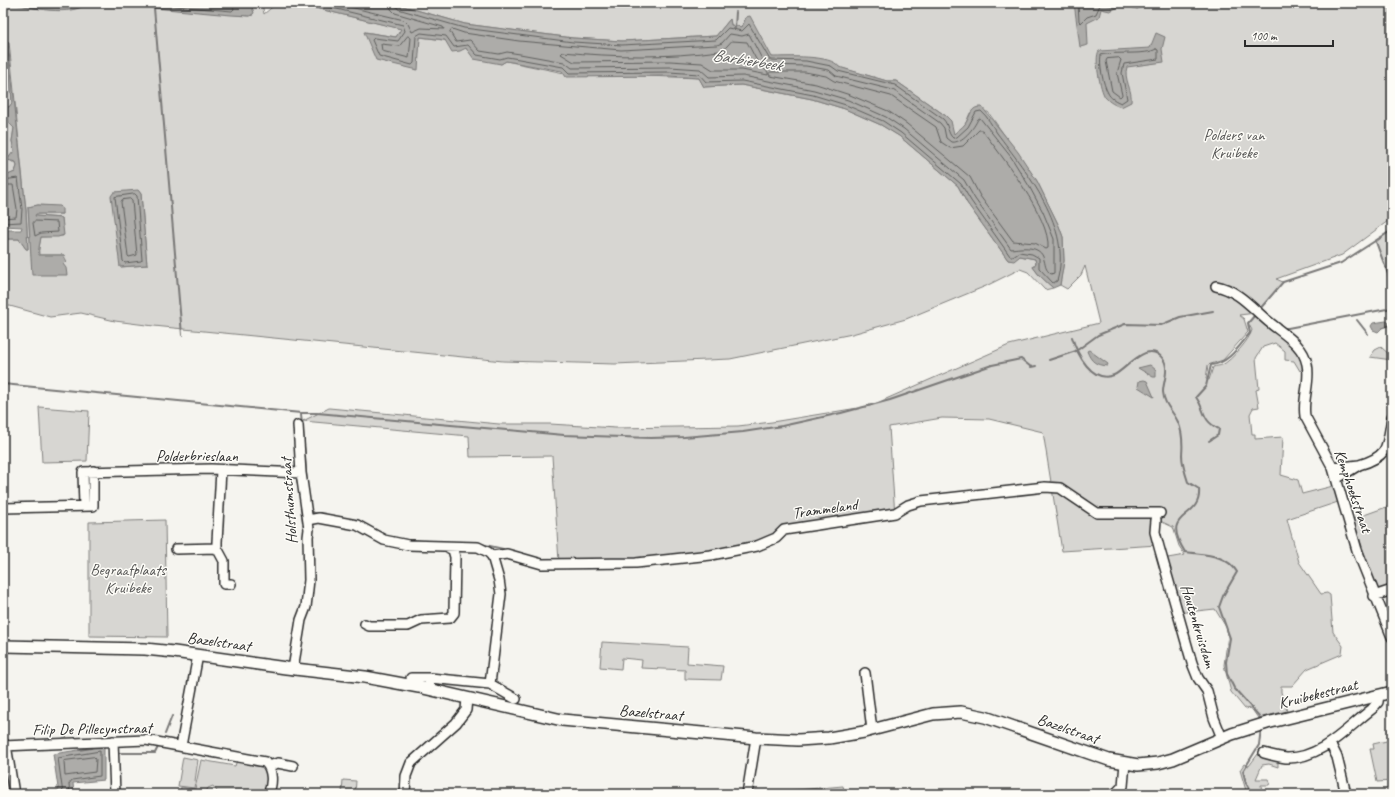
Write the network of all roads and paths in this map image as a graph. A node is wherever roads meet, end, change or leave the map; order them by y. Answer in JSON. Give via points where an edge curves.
{"nodes":[{"id":1,"x":1216,"y":286,"type":"dead end"},
{"id":2,"x":1392,"y":417,"type":"edge"},
{"id":3,"x":298,"y":425,"type":"dead end"},
{"id":4,"x":1359,"y":465,"type":"junction"},
{"id":5,"x":1333,"y":468,"type":"junction"},
{"id":6,"x":221,"y":470,"type":"junction"},
{"id":7,"x":301,"y":473,"type":"junction"},
{"id":8,"x":1336,"y":479,"type":"junction"},
{"id":9,"x":3,"y":508,"type":"edge"},
{"id":10,"x":1158,"y":517,"type":"joint"},
{"id":11,"x":308,"y":520,"type":"junction"},
{"id":12,"x":217,"y":548,"type":"junction"},
{"id":13,"x":449,"y":548,"type":"junction"},
{"id":14,"x":176,"y":549,"type":"dead end"},
{"id":15,"x":492,"y":556,"type":"junction"},
{"id":16,"x":231,"y":584,"type":"dead end"},
{"id":17,"x":1392,"y":590,"type":"edge"},
{"id":18,"x":1374,"y":596,"type":"junction"},
{"id":19,"x":365,"y":624,"type":"dead end"},
{"id":20,"x":1392,"y":637,"type":"edge"},
{"id":21,"x":3,"y":646,"type":"edge"},
{"id":22,"x":198,"y":655,"type":"junction"},
{"id":23,"x":293,"y":669,"type":"junction"},
{"id":24,"x":865,"y":673,"type":"dead end"},
{"id":25,"x":411,"y":678,"type":"dead end"},
{"id":26,"x":429,"y":684,"type":"junction"},
{"id":27,"x":490,"y":684,"type":"junction"},
{"id":28,"x":1392,"y":692,"type":"edge"},
{"id":29,"x":1379,"y":695,"type":"junction"},
{"id":30,"x":467,"y":698,"type":"junction"},
{"id":31,"x":516,"y":699,"type":"dead end"},
{"id":32,"x":1252,"y":728,"type":"joint"},
{"id":33,"x":872,"y":730,"type":"junction"},
{"id":34,"x":756,"y":738,"type":"junction"},
{"id":35,"x":1222,"y":738,"type":"junction"},
{"id":36,"x":113,"y":741,"type":"junction"},
{"id":37,"x":1330,"y":743,"type":"junction"},
{"id":38,"x":4,"y":746,"type":"edge"},
{"id":39,"x":181,"y":746,"type":"junction"},
{"id":40,"x":1264,"y":753,"type":"dead end"},
{"id":41,"x":1125,"y":764,"type":"junction"},
{"id":42,"x":269,"y":766,"type":"junction"},
{"id":43,"x":293,"y":766,"type":"dead end"},
{"id":44,"x":14,"y":794,"type":"edge"},
{"id":45,"x":115,"y":794,"type":"edge"},
{"id":46,"x":268,"y":794,"type":"edge"},
{"id":47,"x":405,"y":794,"type":"edge"},
{"id":48,"x":747,"y":794,"type":"edge"},
{"id":49,"x":1115,"y":794,"type":"edge"},
{"id":50,"x":1346,"y":794,"type":"edge"}],
"edges":[{"from":1,"to":5,"type":"street","name":"Kemphoekstraat","via":[[1239,296],[1302,351],[1308,372],[1303,407],[1305,416]]},
{"from":2,"to":4,"type":"street","via":[[1384,452],[1372,461]]},
{"from":3,"to":7,"type":"street","name":"Holsthumstraat"},
{"from":4,"to":5,"type":"street"},
{"from":4,"to":8,"type":"street"},
{"from":5,"to":8,"type":"street","name":"Kemphoekstraat"},
{"from":6,"to":7,"type":"street","name":"Polderbrieslaan"},
{"from":6,"to":9,"type":"street","name":"Polderbrieslaan","via":[[83,472],[84,506]]},
{"from":6,"to":12,"type":"street"},
{"from":7,"to":11,"type":"street","name":"Holsthumstraat"},
{"from":8,"to":18,"type":"street","name":"Kemphoekstraat"},
{"from":10,"to":15,"type":"street","name":"Trammeland","via":[[1097,513],[1060,488],[1044,487],[921,501],[895,513],[784,530],[776,538],[757,546],[711,555],[636,563],[552,564],[502,554]]},
{"from":10,"to":35,"type":"street","name":"Houtenkruisdam","via":[[1155,525],[1158,547],[1192,663],[1207,691]]},
{"from":11,"to":13,"type":"street","via":[[319,518],[357,525],[392,542]]},
{"from":11,"to":23,"type":"street","name":"Holsthumstraat","via":[[309,580]]},
{"from":12,"to":14,"type":"street"},
{"from":12,"to":16,"type":"street","via":[[224,561],[224,584]]},
{"from":13,"to":15,"type":"street","via":[[478,547]]},
{"from":13,"to":19,"type":"street","via":[[455,556],[453,616],[447,619],[421,620],[408,626]]},
{"from":15,"to":27,"type":"street","via":[[501,594]]},
{"from":17,"to":18,"type":"street"},
{"from":18,"to":20,"type":"street","name":"Kemphoekstraat"},
{"from":21,"to":22,"type":"main road","name":"Bazelstraat","via":[[146,649]]},
{"from":22,"to":23,"type":"main road","name":"Bazelstraat"},
{"from":22,"to":39,"type":"street"},
{"from":23,"to":26,"type":"main road","name":"Bazelstraat"},
{"from":24,"to":33,"type":"street"},
{"from":25,"to":26,"type":"street","name":"Bazelstraat"},
{"from":26,"to":27,"type":"street","name":"Bazelstraat"},
{"from":26,"to":30,"type":"main road","name":"Bazelstraat"},
{"from":27,"to":31,"type":"street","name":"Bazelstraat"},
{"from":28,"to":29,"type":"main road","name":"Kruibekestraat"},
{"from":29,"to":32,"type":"main road","name":"Kruibekestraat"},
{"from":29,"to":37,"type":"street","via":[[1378,702],[1372,709]]},
{"from":30,"to":34,"type":"main road","name":"Bazelstraat","via":[[562,720]]},
{"from":30,"to":47,"type":"street","via":[[466,710],[459,720],[411,763],[406,776]]},
{"from":32,"to":35,"type":"main road","name":"Bazelstraat"},
{"from":33,"to":34,"type":"main road","name":"Bazelstraat","via":[[829,738]]},
{"from":33,"to":41,"type":"main road","name":"Bazelstraat","via":[[933,714],[961,712],[975,714]]},
{"from":34,"to":48,"type":"street"},
{"from":35,"to":41,"type":"main road","name":"Bazelstraat","via":[[1158,763]]},
{"from":36,"to":38,"type":"street","name":"Filip De Pillecynstraat"},
{"from":36,"to":39,"type":"street","name":"Filip De Pillecynstraat","via":[[146,740]]},
{"from":36,"to":45,"type":"street"},
{"from":37,"to":40,"type":"street","via":[[1303,755],[1286,758]]},
{"from":37,"to":50,"type":"street","via":[[1337,757]]},
{"from":38,"to":44,"type":"street"},
{"from":39,"to":42,"type":"street","name":"Filip De Pillecynstraat","via":[[260,760]]},
{"from":41,"to":49,"type":"street","via":[[1123,786]]},
{"from":42,"to":43,"type":"street","via":[[278,763]]},
{"from":42,"to":46,"type":"street","via":[[271,774]]}]}
